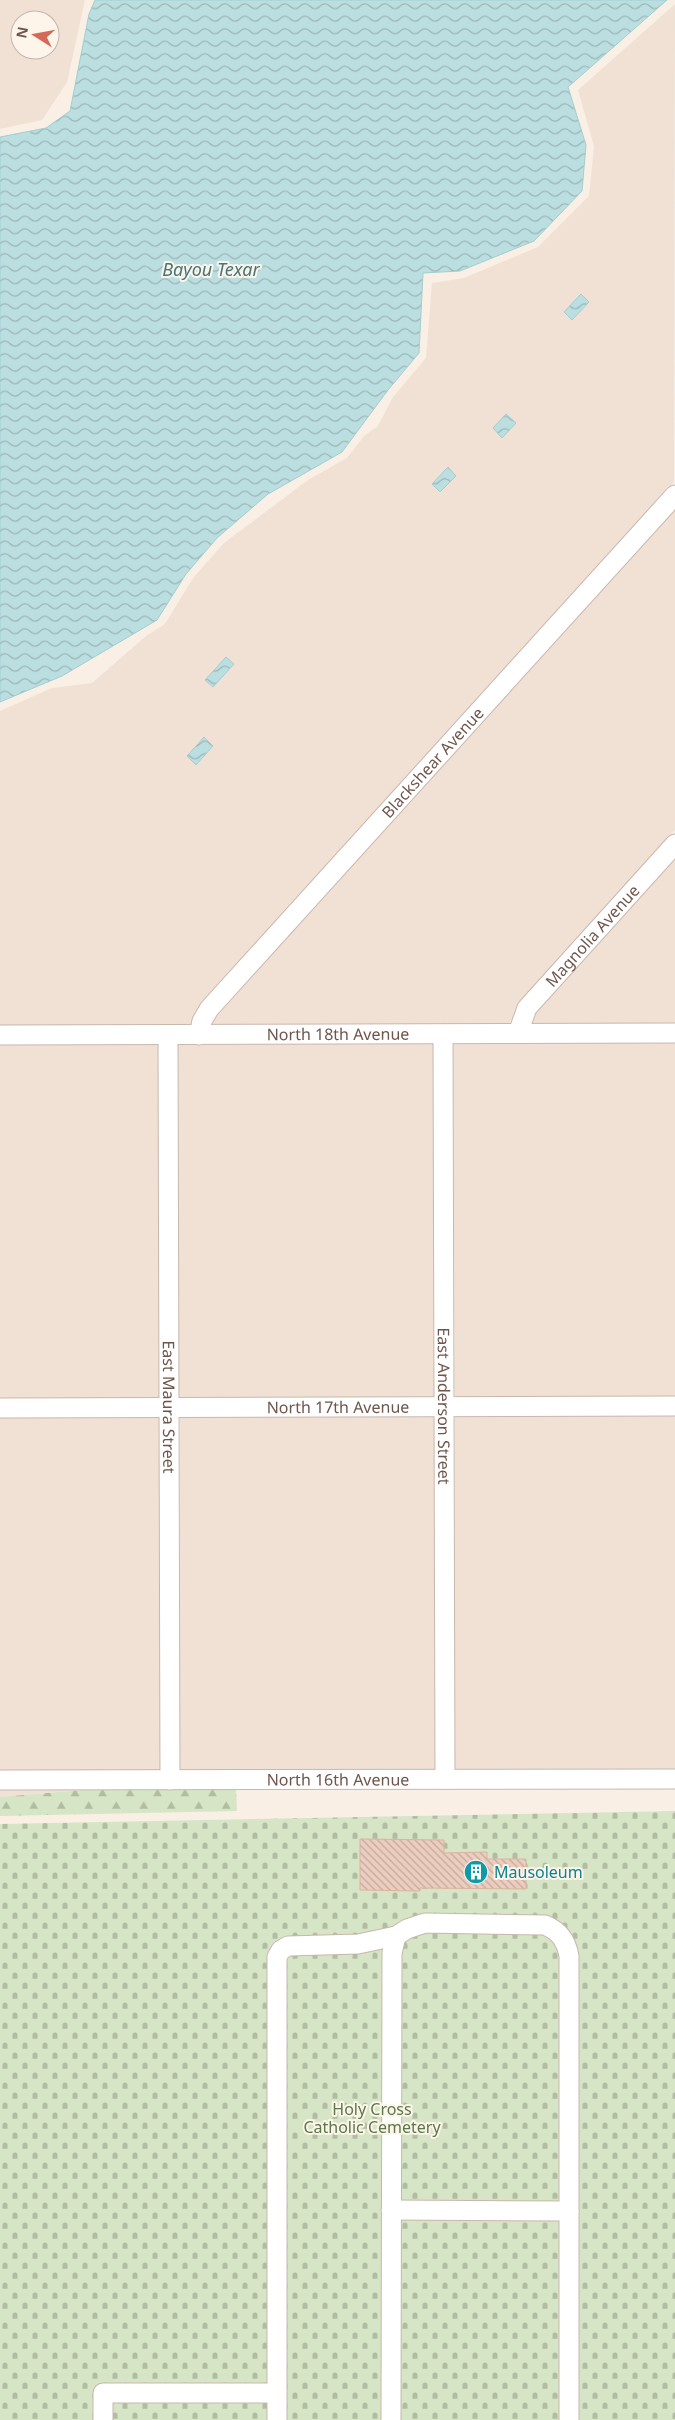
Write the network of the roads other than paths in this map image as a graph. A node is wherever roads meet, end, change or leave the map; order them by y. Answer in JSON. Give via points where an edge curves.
{"nodes":[{"id":1,"x":675,"y":496,"type":"edge"},
{"id":2,"x":675,"y":844,"type":"edge"},
{"id":3,"x":518,"y":1033,"type":"junction"},
{"id":4,"x":675,"y":1033,"type":"edge"},
{"id":5,"x":443,"y":1034,"type":"junction"},
{"id":6,"x":0,"y":1035,"type":"edge"},
{"id":7,"x":168,"y":1035,"type":"junction"},
{"id":8,"x":199,"y":1035,"type":"junction"},
{"id":9,"x":675,"y":1406,"type":"edge"},
{"id":10,"x":170,"y":1407,"type":"junction"},
{"id":11,"x":444,"y":1407,"type":"junction"},
{"id":12,"x":0,"y":1408,"type":"edge"},
{"id":13,"x":675,"y":1779,"type":"edge"},
{"id":14,"x":0,"y":1780,"type":"edge"},
{"id":15,"x":170,"y":1780,"type":"junction"},
{"id":16,"x":445,"y":1780,"type":"junction"},
{"id":17,"x":396,"y":1936,"type":"junction"},
{"id":18,"x":391,"y":2210,"type":"junction"},
{"id":19,"x":569,"y":2211,"type":"junction"},
{"id":20,"x":276,"y":2393,"type":"junction"},
{"id":21,"x":103,"y":2420,"type":"edge"},
{"id":22,"x":277,"y":2420,"type":"edge"},
{"id":23,"x":391,"y":2420,"type":"edge"},
{"id":24,"x":569,"y":2420,"type":"edge"}],
"edges":[{"from":1,"to":8,"type":"street","name":"Blackshear Avenue","via":[[209,1009]]},
{"from":2,"to":3,"type":"street","name":"Magnolia Avenue","via":[[527,1008]]},
{"from":3,"to":4,"type":"street","name":"North 18th Avenue"},
{"from":3,"to":5,"type":"street","name":"North 18th Avenue"},
{"from":5,"to":8,"type":"street","name":"North 18th Avenue"},
{"from":5,"to":11,"type":"street","name":"East Anderson Street"},
{"from":6,"to":7,"type":"street","name":"North 18th Avenue"},
{"from":7,"to":8,"type":"street","name":"North 18th Avenue"},
{"from":7,"to":10,"type":"street","name":"East Maura Street"},
{"from":9,"to":11,"type":"street","name":"North 17th Avenue"},
{"from":10,"to":11,"type":"street","name":"North 17th Avenue"},
{"from":10,"to":12,"type":"street","name":"North 17th Avenue"},
{"from":10,"to":15,"type":"street","name":"East Maura Street"},
{"from":11,"to":16,"type":"street","name":"East Anderson Street"},
{"from":13,"to":16,"type":"street","name":"North 16th Avenue"},
{"from":14,"to":15,"type":"street","name":"North 16th Avenue"},
{"from":15,"to":16,"type":"street","name":"North 16th Avenue"},
{"from":17,"to":18,"type":"street","via":[[391,1966]]},
{"from":17,"to":19,"type":"street","via":[[424,1923],[443,1922],[533,1924],[555,1930],[562,1937],[570,1956]]},
{"from":17,"to":20,"type":"street","via":[[358,1944],[288,1946],[277,1957]]},
{"from":18,"to":19,"type":"street"},
{"from":18,"to":23,"type":"street"},
{"from":19,"to":24,"type":"street"},
{"from":20,"to":21,"type":"street","via":[[103,2393]]},
{"from":20,"to":22,"type":"street"}]}
